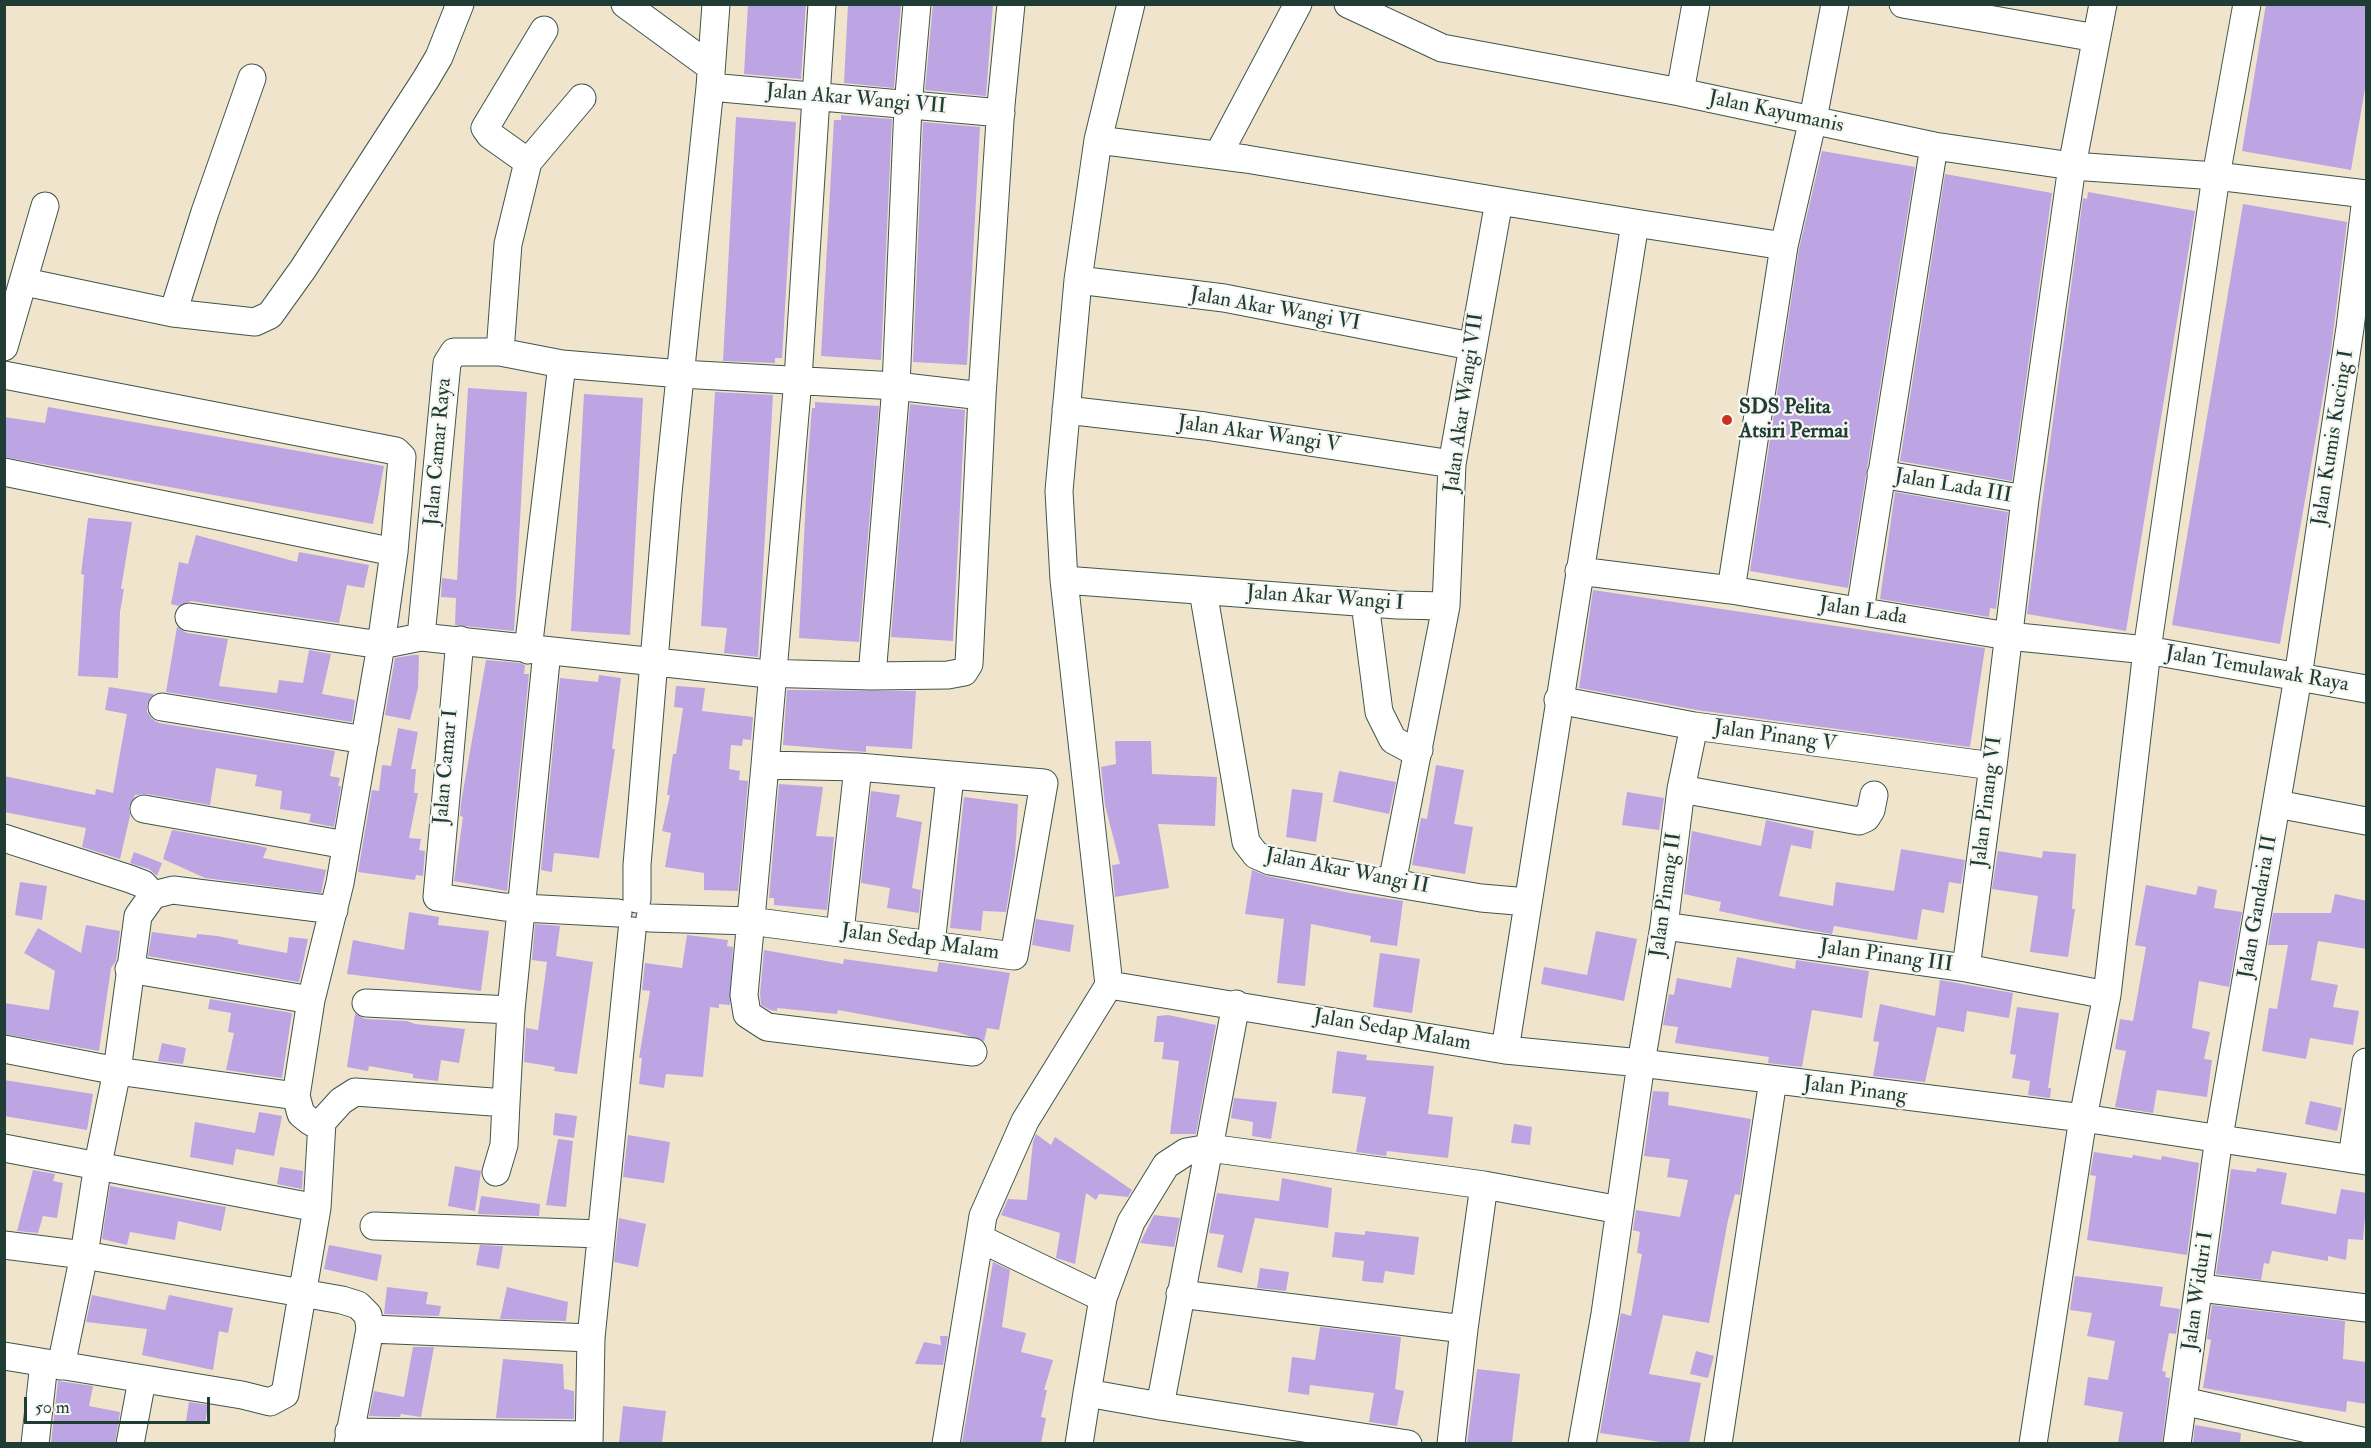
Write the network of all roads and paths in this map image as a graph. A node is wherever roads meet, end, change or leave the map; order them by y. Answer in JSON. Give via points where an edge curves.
{"nodes":[{"id":1,"x":460,"y":4,"type":"edge"},
{"id":2,"x":625,"y":4,"type":"edge"},
{"id":3,"x":716,"y":4,"type":"edge"},
{"id":4,"x":822,"y":4,"type":"edge"},
{"id":5,"x":917,"y":4,"type":"edge"},
{"id":6,"x":1011,"y":4,"type":"edge"},
{"id":7,"x":1131,"y":4,"type":"edge"},
{"id":8,"x":1298,"y":4,"type":"edge"},
{"id":9,"x":1348,"y":4,"type":"edge"},
{"id":10,"x":1696,"y":4,"type":"edge"},
{"id":11,"x":1835,"y":4,"type":"edge"},
{"id":12,"x":1903,"y":4,"type":"edge"},
{"id":13,"x":2103,"y":4,"type":"edge"},
{"id":14,"x":2247,"y":4,"type":"edge"},
{"id":15,"x":1993,"y":12,"type":"edge"},
{"id":16,"x":544,"y":30,"type":"dead end"},
{"id":17,"x":2096,"y":38,"type":"junction"},
{"id":18,"x":711,"y":77,"type":"junction"},
{"id":19,"x":252,"y":78,"type":"dead end"},
{"id":20,"x":1680,"y":92,"type":"junction"},
{"id":21,"x":815,"y":97,"type":"junction"},
{"id":22,"x":582,"y":98,"type":"dead end"},
{"id":23,"x":908,"y":106,"type":"junction"},
{"id":24,"x":1001,"y":113,"type":"junction"},
{"id":25,"x":1813,"y":119,"type":"junction"},
{"id":26,"x":1098,"y":140,"type":"junction"},
{"id":27,"x":1934,"y":146,"type":"junction"},
{"id":28,"x":1218,"y":155,"type":"junction"},
{"id":29,"x":528,"y":162,"type":"junction"},
{"id":30,"x":2072,"y":166,"type":"junction"},
{"id":31,"x":2216,"y":176,"type":"junction"},
{"id":32,"x":2367,"y":196,"type":"edge"},
{"id":33,"x":1499,"y":201,"type":"junction"},
{"id":34,"x":45,"y":206,"type":"dead end"},
{"id":35,"x":1635,"y":223,"type":"junction"},
{"id":36,"x":1784,"y":246,"type":"junction"},
{"id":37,"x":1078,"y":280,"type":"junction"},
{"id":38,"x":25,"y":282,"type":"junction"},
{"id":39,"x":173,"y":313,"type":"junction"},
{"id":40,"x":2358,"y":329,"type":"edge"},
{"id":41,"x":1471,"y":346,"type":"junction"},
{"id":42,"x":4,"y":347,"type":"edge"},
{"id":43,"x":500,"y":351,"type":"junction"},
{"id":44,"x":562,"y":364,"type":"junction"},
{"id":45,"x":681,"y":374,"type":"junction"},
{"id":46,"x":4,"y":375,"type":"edge"},
{"id":47,"x":798,"y":380,"type":"junction"},
{"id":48,"x":896,"y":386,"type":"junction"},
{"id":49,"x":982,"y":396,"type":"junction"},
{"id":50,"x":1066,"y":410,"type":"junction"},
{"id":51,"x":1452,"y":464,"type":"junction"},
{"id":52,"x":4,"y":472,"type":"edge"},
{"id":53,"x":1881,"y":474,"type":"junction"},
{"id":54,"x":2025,"y":499,"type":"junction"},
{"id":55,"x":394,"y":552,"type":"junction"},
{"id":56,"x":1579,"y":571,"type":"junction"},
{"id":57,"x":1064,"y":580,"type":"junction"},
{"id":58,"x":1731,"y":590,"type":"junction"},
{"id":59,"x":1203,"y":591,"type":"junction"},
{"id":60,"x":1365,"y":603,"type":"junction"},
{"id":61,"x":1446,"y":606,"type":"junction"},
{"id":62,"x":1860,"y":611,"type":"junction"},
{"id":63,"x":189,"y":617,"type":"dead end"},
{"id":64,"x":2008,"y":636,"type":"junction"},
{"id":65,"x":421,"y":638,"type":"junction"},
{"id":66,"x":460,"y":640,"type":"junction"},
{"id":67,"x":381,"y":645,"type":"junction"},
{"id":68,"x":2147,"y":650,"type":"junction"},
{"id":69,"x":537,"y":651,"type":"junction"},
{"id":70,"x":654,"y":660,"type":"junction"},
{"id":71,"x":772,"y":674,"type":"junction"},
{"id":72,"x":872,"y":676,"type":"junction"},
{"id":73,"x":2298,"y":677,"type":"junction"},
{"id":74,"x":2367,"y":689,"type":"edge"},
{"id":75,"x":1558,"y":700,"type":"junction"},
{"id":76,"x":162,"y":707,"type":"dead end"},
{"id":77,"x":1694,"y":726,"type":"junction"},
{"id":78,"x":365,"y":740,"type":"junction"},
{"id":79,"x":1419,"y":750,"type":"junction"},
{"id":80,"x":765,"y":765,"type":"junction"},
{"id":81,"x":1993,"y":766,"type":"junction"},
{"id":82,"x":858,"y":767,"type":"junction"},
{"id":83,"x":950,"y":777,"type":"junction"},
{"id":84,"x":1681,"y":789,"type":"junction"},
{"id":85,"x":1874,"y":795,"type":"dead end"},
{"id":86,"x":2277,"y":804,"type":"junction"},
{"id":87,"x":144,"y":808,"type":"dead end"},
{"id":88,"x":2367,"y":821,"type":"edge"},
{"id":89,"x":4,"y":838,"type":"edge"},
{"id":90,"x":346,"y":845,"type":"junction"},
{"id":91,"x":1392,"y":883,"type":"junction"},
{"id":92,"x":435,"y":893,"type":"joint"},
{"id":93,"x":153,"y":895,"type":"junction"},
{"id":94,"x":1528,"y":902,"type":"junction"},
{"id":95,"x":520,"y":908,"type":"junction"},
{"id":96,"x":334,"y":910,"type":"junction"},
{"id":97,"x":634,"y":915,"type":"junction"},
{"id":98,"x":750,"y":921,"type":"junction"},
{"id":99,"x":1664,"y":926,"type":"junction"},
{"id":100,"x":840,"y":932,"type":"junction"},
{"id":101,"x":931,"y":944,"type":"junction"},
{"id":102,"x":1966,"y":968,"type":"junction"},
{"id":103,"x":129,"y":969,"type":"junction"},
{"id":104,"x":1108,"y":985,"type":"junction"},
{"id":105,"x":2107,"y":995,"type":"junction"},
{"id":106,"x":311,"y":1000,"type":"junction"},
{"id":107,"x":366,"y":1003,"type":"dead end"},
{"id":108,"x":1236,"y":1004,"type":"junction"},
{"id":109,"x":511,"y":1010,"type":"junction"},
{"id":110,"x":4,"y":1049,"type":"edge"},
{"id":111,"x":1505,"y":1050,"type":"junction"},
{"id":112,"x":973,"y":1052,"type":"dead end"},
{"id":113,"x":2367,"y":1062,"type":"edge"},
{"id":114,"x":1641,"y":1063,"type":"junction"},
{"id":115,"x":117,"y":1071,"type":"junction"},
{"id":116,"x":1773,"y":1080,"type":"junction"},
{"id":117,"x":296,"y":1096,"type":"junction"},
{"id":118,"x":506,"y":1103,"type":"junction"},
{"id":119,"x":2076,"y":1117,"type":"junction"},
{"id":120,"x":322,"y":1122,"type":"junction"},
{"id":121,"x":2220,"y":1137,"type":"junction"},
{"id":122,"x":4,"y":1148,"type":"edge"},
{"id":123,"x":1209,"y":1148,"type":"junction"},
{"id":124,"x":2359,"y":1160,"type":"edge"},
{"id":125,"x":98,"y":1164,"type":"junction"},
{"id":126,"x":496,"y":1172,"type":"dead end"},
{"id":127,"x":1484,"y":1185,"type":"junction"},
{"id":128,"x":317,"y":1208,"type":"junction"},
{"id":129,"x":1620,"y":1210,"type":"junction"},
{"id":130,"x":374,"y":1226,"type":"dead end"},
{"id":131,"x":601,"y":1234,"type":"junction"},
{"id":132,"x":981,"y":1239,"type":"junction"},
{"id":133,"x":4,"y":1245,"type":"edge"},
{"id":134,"x":84,"y":1255,"type":"junction"},
{"id":135,"x":2200,"y":1288,"type":"junction"},
{"id":136,"x":302,"y":1292,"type":"junction"},
{"id":137,"x":1180,"y":1293,"type":"junction"},
{"id":138,"x":1103,"y":1298,"type":"junction"},
{"id":139,"x":2367,"y":1308,"type":"edge"},
{"id":140,"x":370,"y":1329,"type":"junction"},
{"id":141,"x":1464,"y":1329,"type":"junction"},
{"id":142,"x":591,"y":1338,"type":"junction"},
{"id":143,"x":4,"y":1356,"type":"edge"},
{"id":144,"x":52,"y":1365,"type":"junction"},
{"id":145,"x":142,"y":1380,"type":"junction"},
{"id":146,"x":1087,"y":1393,"type":"junction"},
{"id":147,"x":2183,"y":1401,"type":"junction"},
{"id":148,"x":1160,"y":1406,"type":"junction"},
{"id":149,"x":349,"y":1438,"type":"edge"},
{"id":150,"x":589,"y":1439,"type":"edge"},
{"id":151,"x":2367,"y":1442,"type":"edge"},
{"id":152,"x":34,"y":1443,"type":"edge"},
{"id":153,"x":130,"y":1443,"type":"edge"},
{"id":154,"x":946,"y":1443,"type":"edge"},
{"id":155,"x":1079,"y":1443,"type":"edge"},
{"id":156,"x":1408,"y":1443,"type":"edge"},
{"id":157,"x":1451,"y":1443,"type":"edge"},
{"id":158,"x":1582,"y":1443,"type":"edge"},
{"id":159,"x":1718,"y":1443,"type":"edge"},
{"id":160,"x":2033,"y":1443,"type":"edge"},
{"id":161,"x":2177,"y":1443,"type":"edge"}],
"edges":[{"from":1,"to":39,"type":"street","via":[[426,79],[270,315],[255,322]]},
{"from":2,"to":18,"type":"street"},
{"from":3,"to":18,"type":"street"},
{"from":4,"to":21,"type":"street"},
{"from":5,"to":23,"type":"street"},
{"from":6,"to":24,"type":"street"},
{"from":7,"to":26,"type":"street"},
{"from":8,"to":28,"type":"street"},
{"from":9,"to":20,"type":"street","name":"Jalan Kayumanis","via":[[1442,48]]},
{"from":10,"to":20,"type":"street"},
{"from":11,"to":25,"type":"street"},
{"from":12,"to":15,"type":"street"},
{"from":13,"to":17,"type":"street","name":"Jalan Pinang VI"},
{"from":14,"to":31,"type":"street"},
{"from":15,"to":17,"type":"street"},
{"from":16,"to":29,"type":"street","via":[[485,128]]},
{"from":17,"to":30,"type":"street","name":"Jalan Pinang VI"},
{"from":18,"to":21,"type":"street","name":"Jalan Akar Wangi VII"},
{"from":18,"to":45,"type":"street"},
{"from":19,"to":39,"type":"street"},
{"from":20,"to":25,"type":"street","name":"Jalan Kayumanis"},
{"from":21,"to":23,"type":"street","name":"Jalan Akar Wangi VII"},
{"from":21,"to":47,"type":"street"},
{"from":22,"to":29,"type":"street"},
{"from":23,"to":24,"type":"street","name":"Jalan Akar Wangi VII"},
{"from":23,"to":48,"type":"street"},
{"from":24,"to":49,"type":"street"},
{"from":25,"to":27,"type":"street","name":"Jalan Kayumanis"},
{"from":25,"to":36,"type":"street"},
{"from":26,"to":28,"type":"street"},
{"from":26,"to":37,"type":"street"},
{"from":27,"to":30,"type":"street","name":"Jalan Kayumanis"},
{"from":27,"to":53,"type":"street"},
{"from":28,"to":33,"type":"street"},
{"from":29,"to":43,"type":"street","via":[[508,244]]},
{"from":30,"to":31,"type":"street","name":"Jalan Kayumanis"},
{"from":30,"to":54,"type":"street","name":"Jalan Pinang VI"},
{"from":31,"to":32,"type":"street","name":"Jalan Kayumanis"},
{"from":31,"to":68,"type":"street"},
{"from":32,"to":40,"type":"street","name":"Jalan Kumis Kucing I"},
{"from":33,"to":35,"type":"street"},
{"from":33,"to":41,"type":"street","name":"Jalan Akar Wangi VII"},
{"from":34,"to":38,"type":"street"},
{"from":35,"to":36,"type":"street"},
{"from":35,"to":56,"type":"street"},
{"from":36,"to":58,"type":"street"},
{"from":37,"to":41,"type":"street","name":"Jalan Akar Wangi VI","via":[[1224,298]]},
{"from":37,"to":50,"type":"street"},
{"from":38,"to":39,"type":"street"},
{"from":38,"to":42,"type":"street"},
{"from":40,"to":73,"type":"street","name":"Jalan Kumis Kucing I"},
{"from":41,"to":51,"type":"street","name":"Jalan Akar Wangi VII"},
{"from":43,"to":44,"type":"street","name":"Jalan Camar Raya"},
{"from":43,"to":65,"type":"street","name":"Jalan Camar Raya","via":[[454,352],[447,363]]},
{"from":44,"to":45,"type":"street","name":"Jalan Camar Raya"},
{"from":44,"to":69,"type":"street"},
{"from":45,"to":47,"type":"street","name":"Jalan Camar Raya"},
{"from":45,"to":70,"type":"street"},
{"from":46,"to":55,"type":"street","via":[[396,451],[402,457],[403,467]]},
{"from":47,"to":48,"type":"street","name":"Jalan Camar Raya"},
{"from":47,"to":71,"type":"street"},
{"from":48,"to":49,"type":"street","name":"Jalan Camar Raya"},
{"from":48,"to":72,"type":"street"},
{"from":49,"to":72,"type":"street","via":[[969,664],[964,672],[948,675]]},
{"from":50,"to":51,"type":"street","name":"Jalan Akar Wangi V","via":[[1205,426]]},
{"from":50,"to":57,"type":"street","via":[[1059,491]]},
{"from":51,"to":61,"type":"street","name":"Jalan Akar Wangi VII"},
{"from":52,"to":55,"type":"street"},
{"from":53,"to":54,"type":"street","name":"Jalan Lada III"},
{"from":53,"to":62,"type":"street"},
{"from":54,"to":64,"type":"street","name":"Jalan Pinang VI"},
{"from":55,"to":67,"type":"street"},
{"from":56,"to":58,"type":"street","name":"Jalan Lada"},
{"from":56,"to":75,"type":"street"},
{"from":57,"to":59,"type":"street","name":"Jalan Akar Wangi I"},
{"from":57,"to":104,"type":"street"},
{"from":58,"to":62,"type":"street","name":"Jalan Lada"},
{"from":59,"to":60,"type":"street","name":"Jalan Akar Wangi I"},
{"from":59,"to":91,"type":"street","name":"Jalan Akar Wangi II","via":[[1246,842],[1256,855],[1270,861]]},
{"from":60,"to":61,"type":"street","name":"Jalan Akar Wangi I"},
{"from":60,"to":79,"type":"street","via":[[1379,712],[1393,740]]},
{"from":61,"to":79,"type":"street","name":"Jalan Akar Wangi VII"},
{"from":62,"to":64,"type":"street","name":"Jalan Lada"},
{"from":63,"to":67,"type":"street"},
{"from":64,"to":68,"type":"street","name":"Jalan Lada"},
{"from":64,"to":81,"type":"street","name":"Jalan Pinang VI"},
{"from":65,"to":66,"type":"street"},
{"from":65,"to":67,"type":"street"},
{"from":66,"to":69,"type":"street"},
{"from":66,"to":92,"type":"street","name":"Jalan Camar I"},
{"from":67,"to":78,"type":"street"},
{"from":68,"to":73,"type":"street","name":"Jalan Temulawak Raya"},
{"from":68,"to":105,"type":"street"},
{"from":69,"to":70,"type":"street"},
{"from":69,"to":95,"type":"street"},
{"from":70,"to":71,"type":"street"},
{"from":70,"to":97,"type":"street"},
{"from":71,"to":72,"type":"street"},
{"from":71,"to":80,"type":"street"},
{"from":73,"to":74,"type":"street","name":"Jalan Temulawak Raya"},
{"from":73,"to":86,"type":"street","name":"Jalan Gandaria II"},
{"from":75,"to":77,"type":"street","name":"Jalan Pinang V"},
{"from":75,"to":94,"type":"street"},
{"from":76,"to":78,"type":"street"},
{"from":77,"to":81,"type":"street","name":"Jalan Pinang V"},
{"from":77,"to":84,"type":"street","name":"Jalan Pinang II"},
{"from":78,"to":90,"type":"street"},
{"from":79,"to":91,"type":"street","name":"Jalan Akar Wangi VII"},
{"from":80,"to":82,"type":"street"},
{"from":80,"to":98,"type":"street"},
{"from":81,"to":102,"type":"street","name":"Jalan Pinang VI"},
{"from":82,"to":83,"type":"street"},
{"from":82,"to":100,"type":"street"},
{"from":83,"to":101,"type":"street"},
{"from":83,"to":101,"type":"street","name":"Jalan Sedap Malam","via":[[1044,783],[1014,956]]},
{"from":84,"to":85,"type":"street","via":[[1859,820],[1866,818]]},
{"from":84,"to":99,"type":"street","name":"Jalan Pinang II"},
{"from":86,"to":88,"type":"street"},
{"from":86,"to":121,"type":"street","name":"Jalan Gandaria II"},
{"from":87,"to":90,"type":"street"},
{"from":89,"to":93,"type":"street","via":[[130,879],[143,884]]},
{"from":90,"to":96,"type":"street"},
{"from":91,"to":94,"type":"street","name":"Jalan Akar Wangi II"},
{"from":92,"to":95,"type":"street","name":"Jalan Sedap Malam","via":[[443,900]]},
{"from":93,"to":96,"type":"street","via":[[173,890]]},
{"from":93,"to":103,"type":"street","via":[[138,916]]},
{"from":94,"to":111,"type":"street"},
{"from":95,"to":97,"type":"street","name":"Jalan Sedap Malam"},
{"from":95,"to":109,"type":"street"},
{"from":96,"to":106,"type":"street"},
{"from":97,"to":98,"type":"street","name":"Jalan Sedap Malam"},
{"from":97,"to":131,"type":"street"},
{"from":98,"to":100,"type":"street","name":"Jalan Sedap Malam"},
{"from":98,"to":112,"type":"street","via":[[744,995],[747,1014],[767,1027]]},
{"from":99,"to":102,"type":"street","name":"Jalan Pinang III"},
{"from":99,"to":114,"type":"street","name":"Jalan Pinang II"},
{"from":100,"to":101,"type":"street","name":"Jalan Sedap Malam"},
{"from":102,"to":105,"type":"street","name":"Jalan Pinang III"},
{"from":103,"to":106,"type":"street"},
{"from":103,"to":115,"type":"street"},
{"from":104,"to":108,"type":"street","name":"Jalan Sedap Malam"},
{"from":104,"to":132,"type":"street","via":[[1025,1121],[983,1216]]},
{"from":105,"to":119,"type":"street"},
{"from":106,"to":117,"type":"street"},
{"from":107,"to":109,"type":"street"},
{"from":108,"to":111,"type":"street","name":"Jalan Sedap Malam"},
{"from":108,"to":123,"type":"street"},
{"from":109,"to":118,"type":"street"},
{"from":110,"to":115,"type":"street"},
{"from":111,"to":114,"type":"street","name":"Jalan Sedap Malam"},
{"from":113,"to":124,"type":"street"},
{"from":114,"to":116,"type":"street","name":"Jalan Pinang"},
{"from":114,"to":129,"type":"street","name":"Jalan Pinang II"},
{"from":115,"to":117,"type":"street"},
{"from":115,"to":125,"type":"street"},
{"from":116,"to":119,"type":"street","name":"Jalan Pinang"},
{"from":116,"to":159,"type":"street"},
{"from":117,"to":120,"type":"street","via":[[301,1114],[311,1122]]},
{"from":118,"to":120,"type":"street","via":[[355,1092]]},
{"from":118,"to":126,"type":"street","via":[[504,1145]]},
{"from":119,"to":121,"type":"street","name":"Jalan Pinang"},
{"from":119,"to":160,"type":"street"},
{"from":120,"to":128,"type":"street"},
{"from":121,"to":124,"type":"street","name":"Jalan Pinang"},
{"from":121,"to":135,"type":"street","name":"Jalan Widuri I"},
{"from":122,"to":125,"type":"street"},
{"from":123,"to":127,"type":"street"},
{"from":123,"to":137,"type":"street"},
{"from":123,"to":138,"type":"street","via":[[1186,1152],[1166,1165],[1131,1222]]},
{"from":125,"to":128,"type":"street"},
{"from":125,"to":134,"type":"street"},
{"from":127,"to":129,"type":"street"},
{"from":127,"to":141,"type":"street"},
{"from":128,"to":136,"type":"street"},
{"from":129,"to":158,"type":"street","name":"Jalan Pinang II"},
{"from":130,"to":131,"type":"street"},
{"from":131,"to":142,"type":"street"},
{"from":132,"to":138,"type":"street"},
{"from":132,"to":154,"type":"street"},
{"from":133,"to":134,"type":"street"},
{"from":134,"to":136,"type":"street"},
{"from":134,"to":144,"type":"street"},
{"from":135,"to":139,"type":"street"},
{"from":135,"to":147,"type":"street","name":"Jalan Widuri I"},
{"from":136,"to":140,"type":"street","via":[[358,1305],[368,1315]]},
{"from":136,"to":145,"type":"street","via":[[285,1394],[270,1402]]},
{"from":137,"to":141,"type":"street"},
{"from":137,"to":148,"type":"street"},
{"from":138,"to":146,"type":"street"},
{"from":140,"to":142,"type":"street"},
{"from":140,"to":149,"type":"street"},
{"from":141,"to":157,"type":"street"},
{"from":142,"to":150,"type":"street"},
{"from":143,"to":144,"type":"street"},
{"from":144,"to":145,"type":"street"},
{"from":144,"to":152,"type":"street"},
{"from":145,"to":153,"type":"street"},
{"from":146,"to":148,"type":"street"},
{"from":146,"to":155,"type":"street"},
{"from":147,"to":151,"type":"street"},
{"from":147,"to":161,"type":"street","name":"Jalan Widuri I"},
{"from":148,"to":156,"type":"street"},
{"from":149,"to":150,"type":"street"}]}
